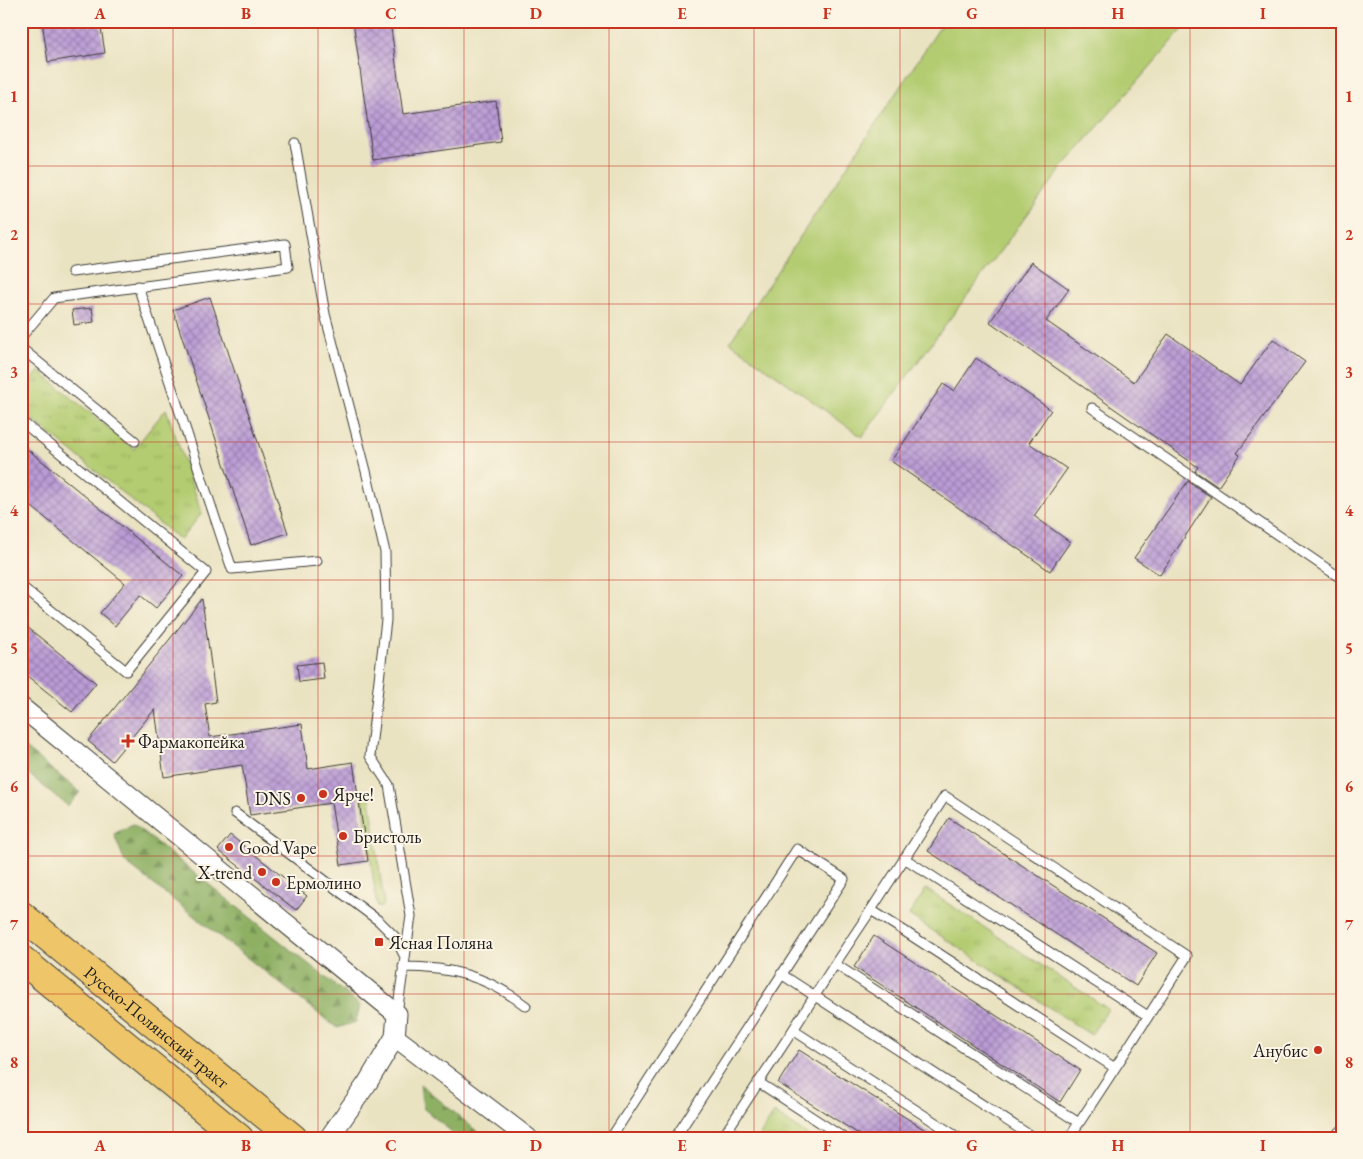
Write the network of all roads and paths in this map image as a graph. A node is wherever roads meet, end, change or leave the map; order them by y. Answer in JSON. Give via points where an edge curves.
{"nodes":[{"id":1,"x":295,"y":143,"type":"dead end"},
{"id":2,"x":72,"y":272,"type":"dead end"},
{"id":3,"x":138,"y":286,"type":"junction"},
{"id":4,"x":21,"y":338,"type":"edge"},
{"id":5,"x":21,"y":348,"type":"edge"},
{"id":6,"x":1092,"y":408,"type":"dead end"},
{"id":7,"x":21,"y":421,"type":"edge"},
{"id":8,"x":135,"y":441,"type":"dead end"},
{"id":9,"x":317,"y":561,"type":"dead end"},
{"id":10,"x":1342,"y":579,"type":"edge"},
{"id":11,"x":21,"y":586,"type":"edge"},
{"id":12,"x":21,"y":707,"type":"edge"},
{"id":13,"x":235,"y":813,"type":"dead end"},
{"id":14,"x":904,"y":858,"type":"junction"},
{"id":15,"x":871,"y":910,"type":"junction"},
{"id":16,"x":21,"y":915,"type":"edge"},
{"id":17,"x":404,"y":956,"type":"junction"},
{"id":18,"x":21,"y":959,"type":"edge"},
{"id":19,"x":835,"y":964,"type":"junction"},
{"id":20,"x":403,"y":967,"type":"junction"},
{"id":21,"x":781,"y":974,"type":"junction"},
{"id":22,"x":815,"y":996,"type":"junction"},
{"id":23,"x":526,"y":1006,"type":"dead end"},
{"id":24,"x":397,"y":1014,"type":"junction"},
{"id":25,"x":1148,"y":1016,"type":"junction"},
{"id":26,"x":793,"y":1030,"type":"junction"},
{"id":27,"x":395,"y":1037,"type":"junction"},
{"id":28,"x":1114,"y":1068,"type":"junction"},
{"id":29,"x":758,"y":1082,"type":"junction"},
{"id":30,"x":1079,"y":1123,"type":"junction"},
{"id":31,"x":728,"y":1129,"type":"junction"},
{"id":32,"x":239,"y":1138,"type":"edge"},
{"id":33,"x":292,"y":1138,"type":"edge"},
{"id":34,"x":329,"y":1138,"type":"edge"},
{"id":35,"x":528,"y":1138,"type":"edge"},
{"id":36,"x":611,"y":1138,"type":"edge"},
{"id":37,"x":674,"y":1138,"type":"edge"},
{"id":38,"x":722,"y":1138,"type":"edge"},
{"id":39,"x":741,"y":1138,"type":"edge"},
{"id":40,"x":844,"y":1138,"type":"edge"},
{"id":41,"x":960,"y":1138,"type":"edge"},
{"id":42,"x":1034,"y":1138,"type":"edge"},
{"id":43,"x":1069,"y":1138,"type":"edge"}],
"edges":[{"from":1,"to":17,"type":"lane","via":[[325,314],[385,552],[386,620],[370,756],[389,785],[411,916]]},
{"from":2,"to":3,"type":"lane","via":[[285,244],[288,267]]},
{"from":3,"to":4,"type":"lane","via":[[54,298]]},
{"from":3,"to":9,"type":"lane","via":[[232,569]]},
{"from":5,"to":8,"type":"lane"},
{"from":6,"to":10,"type":"lane"},
{"from":7,"to":11,"type":"lane","via":[[206,572],[126,671]]},
{"from":12,"to":24,"type":"street"},
{"from":13,"to":17,"type":"lane","via":[[379,921],[394,936]]},
{"from":14,"to":15,"type":"lane"},
{"from":14,"to":25,"type":"lane"},
{"from":14,"to":25,"type":"lane","via":[[944,796],[1187,956]]},
{"from":15,"to":19,"type":"lane"},
{"from":15,"to":28,"type":"lane"},
{"from":16,"to":33,"type":"main road","name":"Русско-Полянский тракт"},
{"from":17,"to":20,"type":"lane"},
{"from":18,"to":32,"type":"main road","name":"Русско-Полянский тракт"},
{"from":19,"to":22,"type":"lane"},
{"from":19,"to":30,"type":"lane"},
{"from":20,"to":23,"type":"lane","via":[[430,967],[481,978],[504,989]]},
{"from":20,"to":24,"type":"lane"},
{"from":21,"to":22,"type":"lane"},
{"from":21,"to":36,"type":"lane","via":[[844,879],[797,849]]},
{"from":21,"to":37,"type":"lane"},
{"from":22,"to":26,"type":"lane"},
{"from":22,"to":42,"type":"lane"},
{"from":24,"to":27,"type":"street"},
{"from":25,"to":28,"type":"lane"},
{"from":26,"to":29,"type":"lane"},
{"from":26,"to":41,"type":"lane"},
{"from":27,"to":34,"type":"street"},
{"from":27,"to":35,"type":"street"},
{"from":28,"to":30,"type":"lane"},
{"from":29,"to":31,"type":"lane"},
{"from":29,"to":40,"type":"lane"},
{"from":30,"to":43,"type":"lane"},
{"from":31,"to":38,"type":"lane"},
{"from":31,"to":39,"type":"lane"}]}
